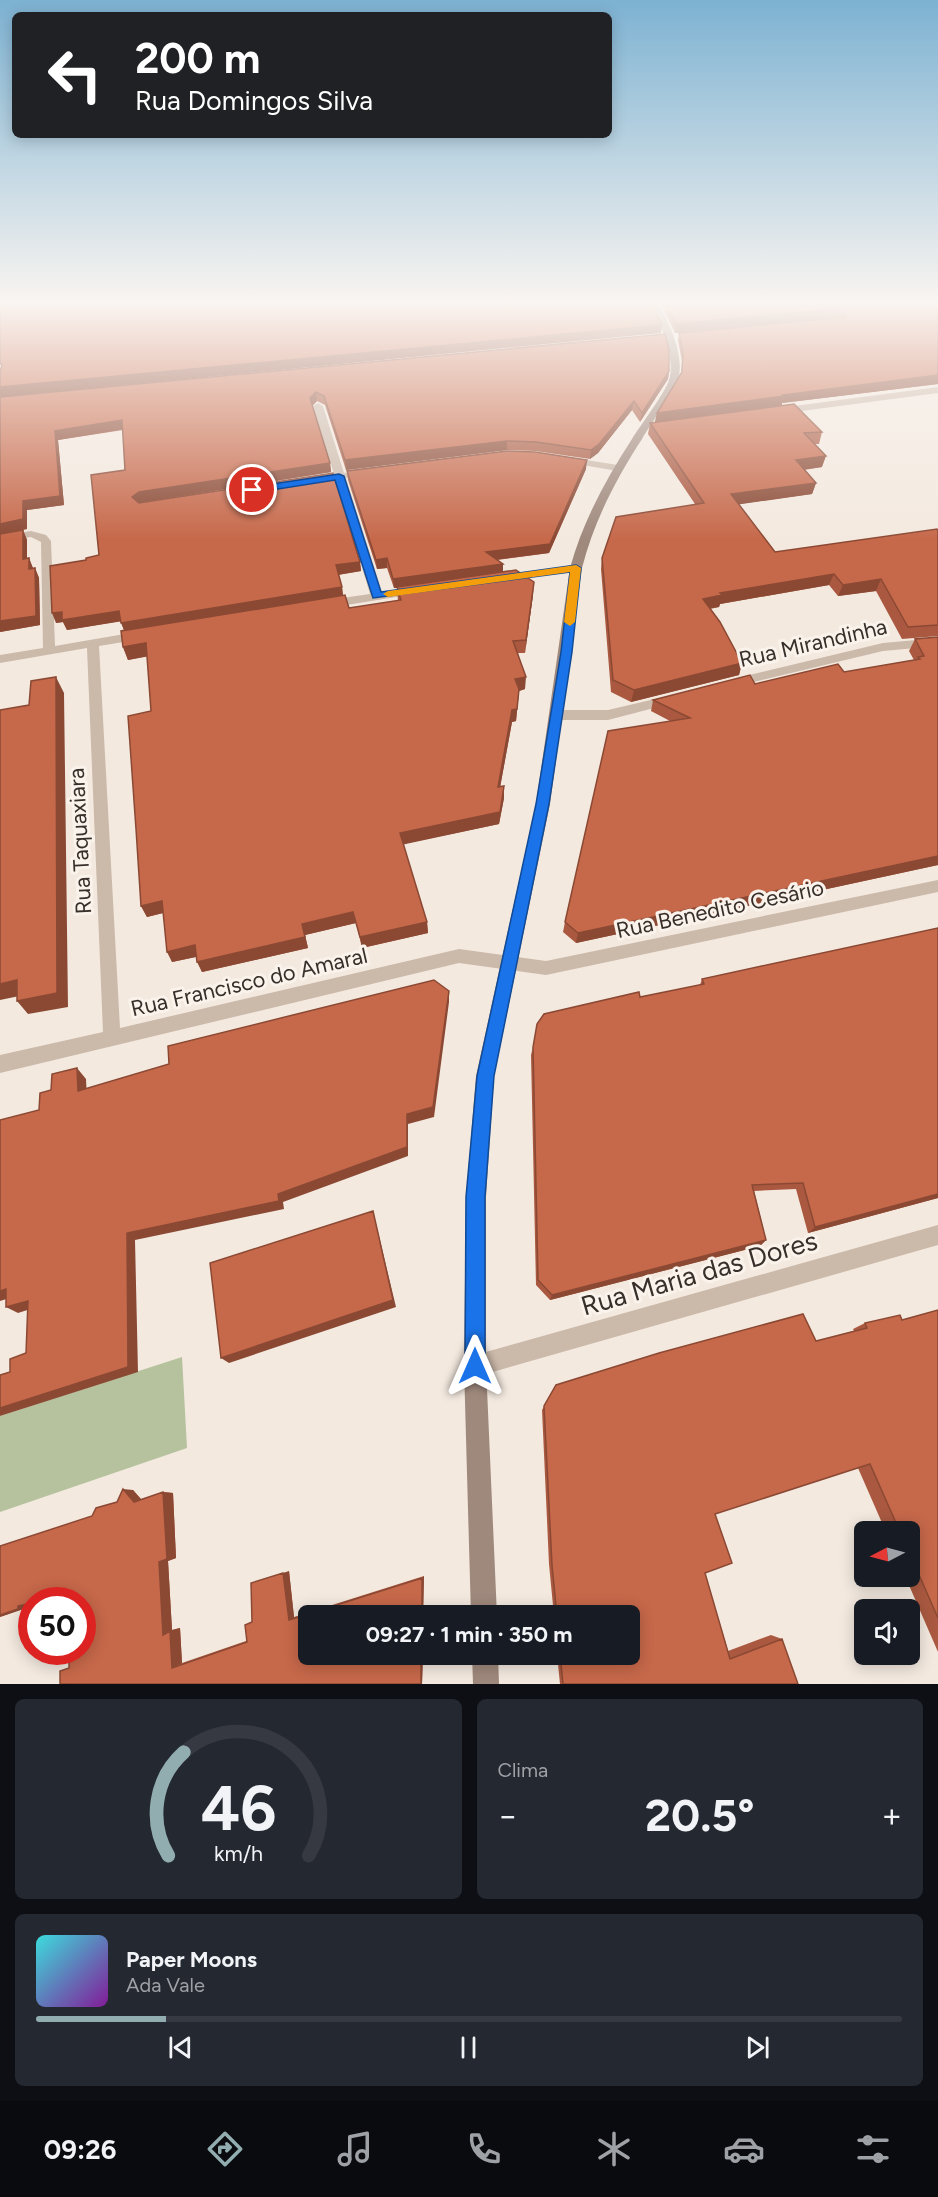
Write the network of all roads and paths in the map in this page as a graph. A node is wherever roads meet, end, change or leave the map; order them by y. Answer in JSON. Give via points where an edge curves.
{"nodes":[{"id":1,"x":672,"y":384,"type":"edge"},
{"id":2,"x":938,"y":390,"type":"edge"},
{"id":3,"x":318,"y":406,"type":"edge"},
{"id":4,"x":763,"y":413,"type":"edge"},
{"id":5,"x":661,"y":426,"type":"edge"},
{"id":6,"x":643,"y":429,"type":"junction"},
{"id":7,"x":556,"y":459,"type":"edge"},
{"id":8,"x":618,"y":468,"type":"junction"},
{"id":9,"x":384,"y":470,"type":"edge"},
{"id":10,"x":339,"y":476,"type":"junction"},
{"id":11,"x":304,"y":482,"type":"edge"},
{"id":12,"x":0,"y":539,"type":"edge"},
{"id":13,"x":576,"y":568,"type":"junction"},
{"id":14,"x":491,"y":580,"type":"edge"},
{"id":15,"x":434,"y":588,"type":"edge"},
{"id":16,"x":377,"y":596,"type":"junction"},
{"id":17,"x":318,"y":606,"type":"edge"},
{"id":18,"x":152,"y":633,"type":"edge"},
{"id":19,"x":938,"y":642,"type":"edge"},
{"id":20,"x":93,"y":643,"type":"junction"},
{"id":21,"x":49,"y":650,"type":"junction"},
{"id":22,"x":0,"y":659,"type":"edge"},
{"id":23,"x":719,"y":687,"type":"edge"},
{"id":24,"x":686,"y":695,"type":"edge"},
{"id":25,"x":557,"y":715,"type":"junction"},
{"id":26,"x":938,"y":886,"type":"edge"},
{"id":27,"x":510,"y":963,"type":"junction"},
{"id":28,"x":112,"y":1037,"type":"junction"},
{"id":29,"x":0,"y":1064,"type":"edge"},
{"id":30,"x":938,"y":1235,"type":"edge"},
{"id":31,"x":475,"y":1366,"type":"junction"},
{"id":32,"x":484,"y":1605,"type":"edge"},
{"id":33,"x":485,"y":1665,"type":"edge"},
{"id":34,"x":486,"y":1684,"type":"edge"}],
"edges":[{"from":1,"to":6,"type":"main road"},
{"from":2,"to":4,"type":"street"},
{"from":3,"to":10,"type":"street"},
{"from":5,"to":6,"type":"street"},
{"from":6,"to":8,"type":"main road"},
{"from":7,"to":8,"type":"street"},
{"from":8,"to":13,"type":"main road","via":[[585,534]]},
{"from":9,"to":10,"type":"street"},
{"from":10,"to":11,"type":"street"},
{"from":10,"to":16,"type":"street"},
{"from":12,"to":21,"type":"street","via":[[34,534],[46,541]]},
{"from":13,"to":14,"type":"street"},
{"from":13,"to":25,"type":"main road"},
{"from":15,"to":16,"type":"street"},
{"from":16,"to":17,"type":"street"},
{"from":18,"to":20,"type":"street"},
{"from":19,"to":23,"type":"street","name":"Rua Mirandinha","via":[[883,647]]},
{"from":20,"to":21,"type":"street"},
{"from":20,"to":28,"type":"street","name":"Rua Taquaxiara"},
{"from":21,"to":22,"type":"street"},
{"from":24,"to":25,"type":"street","via":[[608,715]]},
{"from":25,"to":27,"type":"main road"},
{"from":26,"to":27,"type":"street","name":"Rua Benedito Cesário","via":[[546,968]]},
{"from":27,"to":28,"type":"street","name":"Rua Francisco do Amaral","via":[[459,956]]},
{"from":27,"to":31,"type":"main road","via":[[485,1076],[476,1197]]},
{"from":28,"to":29,"type":"street","name":"Rua Francisco do Amaral"},
{"from":30,"to":31,"type":"street","name":"Rua Maria das Dores"},
{"from":31,"to":32,"type":"main road"},
{"from":33,"to":34,"type":"main road"}]}
